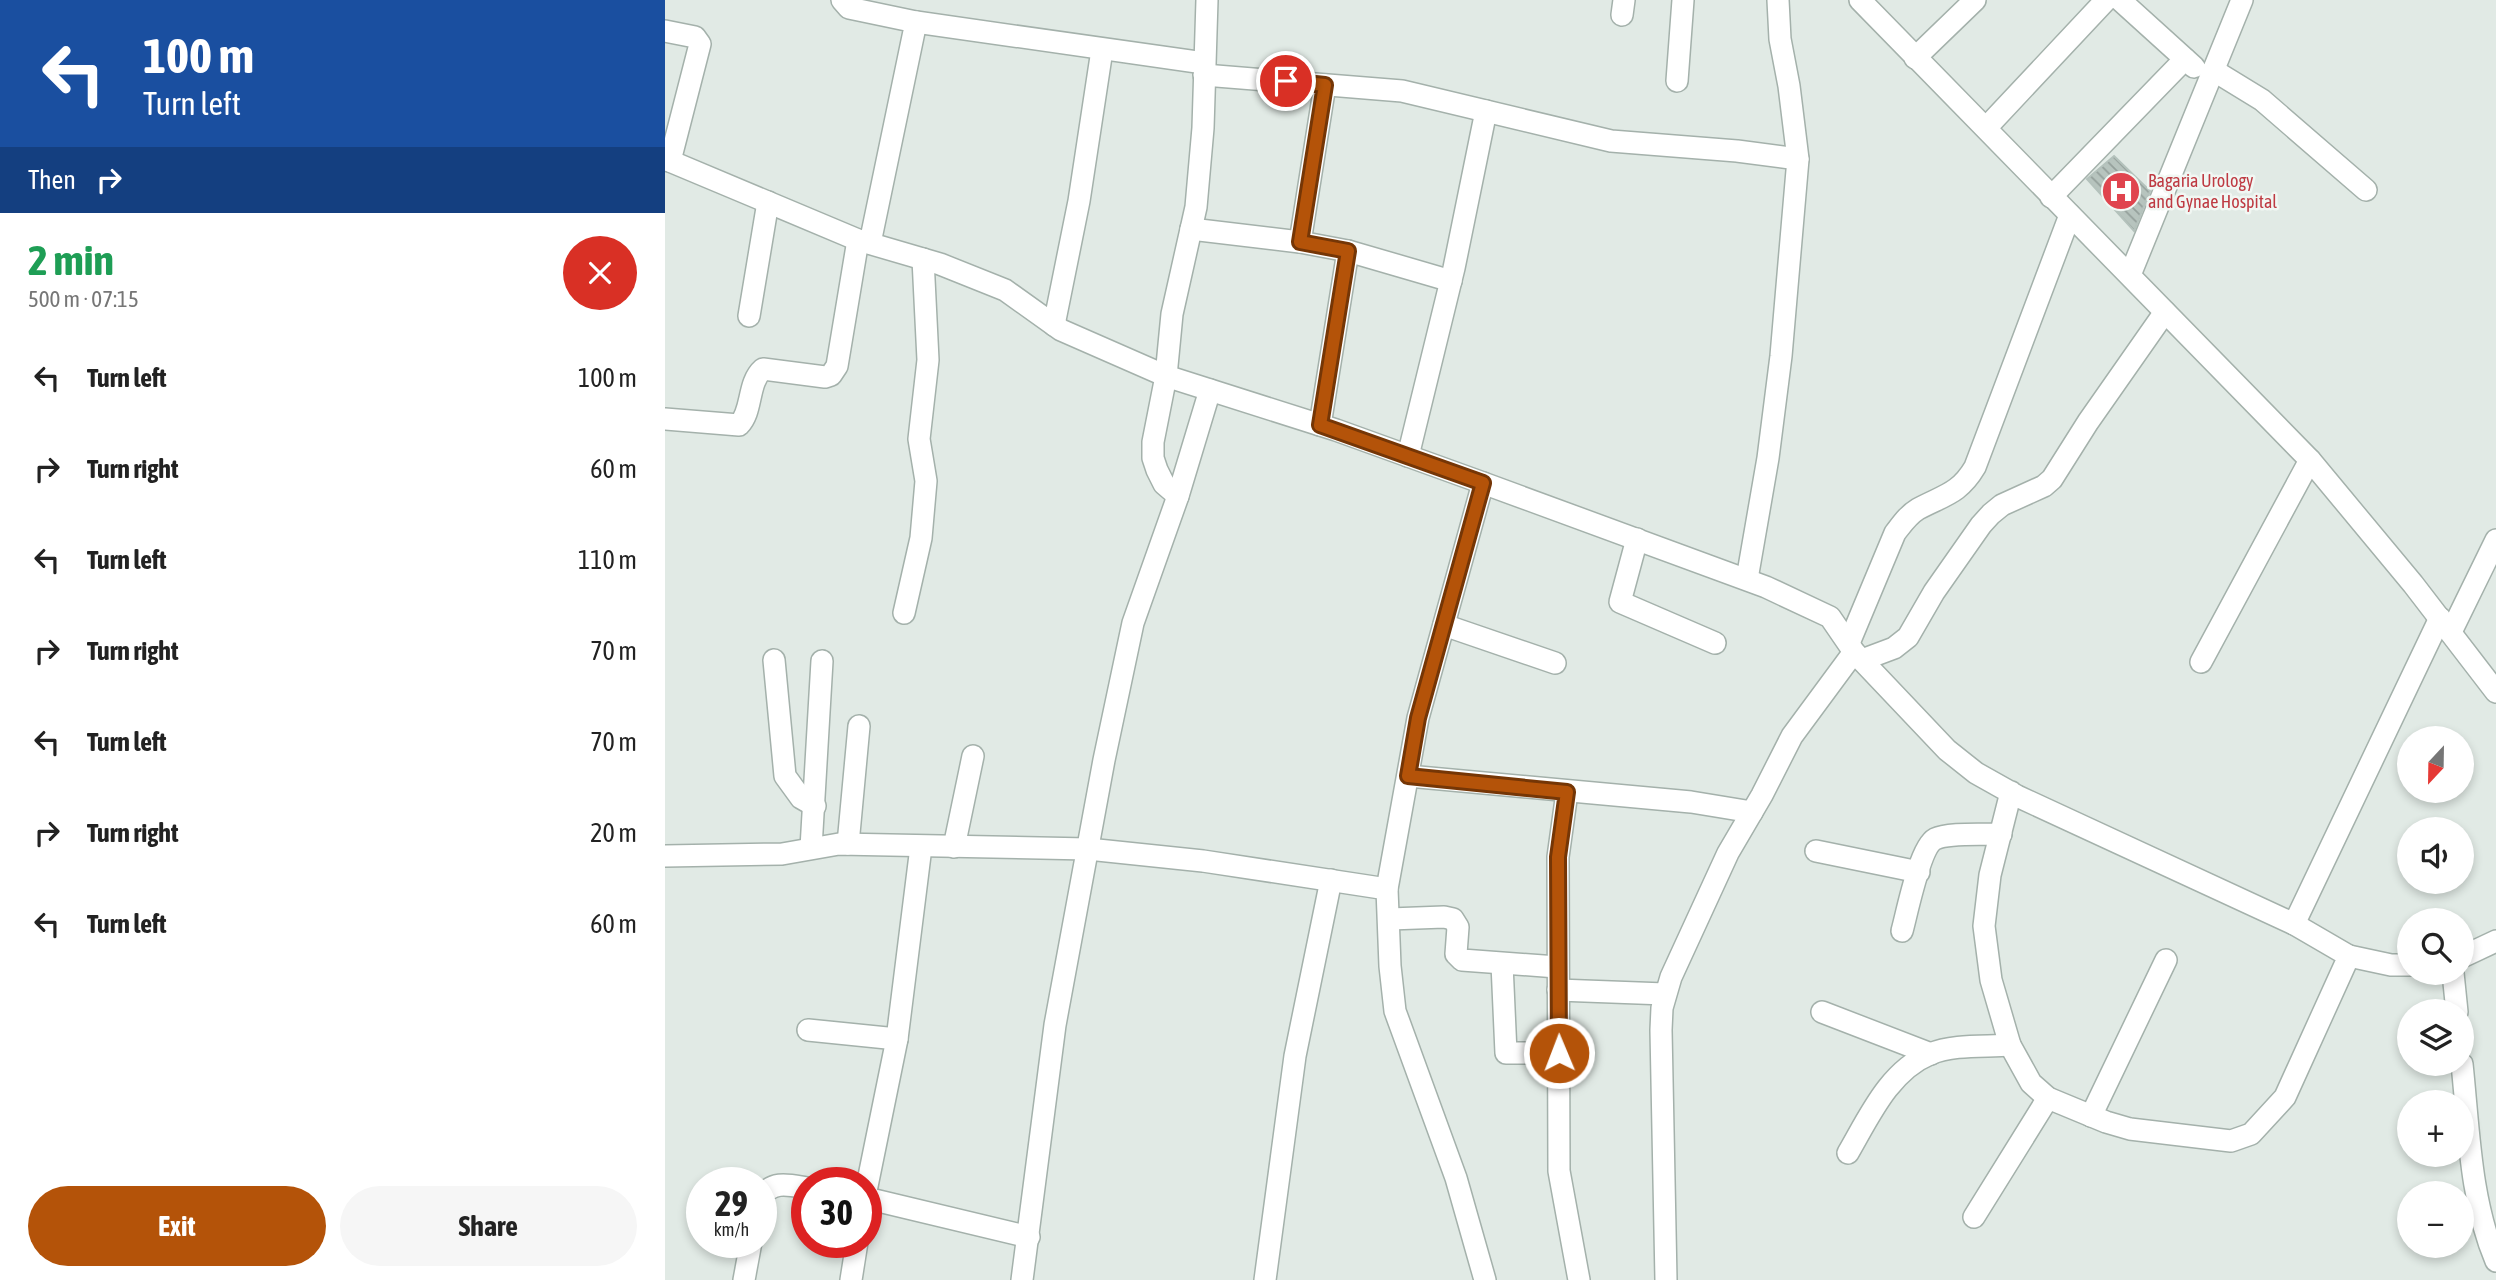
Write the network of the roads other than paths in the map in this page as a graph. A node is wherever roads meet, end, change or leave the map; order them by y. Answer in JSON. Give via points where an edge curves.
{"nodes":[{"id":1,"x":842,"y":0,"type":"edge"},
{"id":2,"x":1207,"y":0,"type":"edge"},
{"id":3,"x":1683,"y":0,"type":"edge"},
{"id":4,"x":1778,"y":0,"type":"edge"},
{"id":5,"x":1860,"y":0,"type":"edge"},
{"id":6,"x":1975,"y":0,"type":"edge"},
{"id":7,"x":2106,"y":0,"type":"edge"},
{"id":8,"x":2120,"y":0,"type":"edge"},
{"id":9,"x":2242,"y":0,"type":"edge"},
{"id":10,"x":916,"y":22,"type":"junction"},
{"id":11,"x":665,"y":30,"type":"edge"},
{"id":12,"x":1102,"y":50,"type":"junction"},
{"id":13,"x":1915,"y":58,"type":"junction"},
{"id":14,"x":2185,"y":59,"type":"junction"},
{"id":15,"x":1204,"y":69,"type":"junction"},
{"id":16,"x":2211,"y":75,"type":"junction"},
{"id":17,"x":1677,"y":80,"type":"dead end"},
{"id":18,"x":1325,"y":85,"type":"junction"},
{"id":19,"x":1486,"y":110,"type":"junction"},
{"id":20,"x":1986,"y":128,"type":"junction"},
{"id":21,"x":1798,"y":159,"type":"junction"},
{"id":22,"x":668,"y":160,"type":"edge"},
{"id":23,"x":2367,"y":190,"type":"dead end"},
{"id":24,"x":2051,"y":197,"type":"junction"},
{"id":25,"x":768,"y":202,"type":"junction"},
{"id":26,"x":2070,"y":215,"type":"junction"},
{"id":27,"x":1191,"y":229,"type":"junction"},
{"id":28,"x":864,"y":241,"type":"junction"},
{"id":29,"x":1300,"y":242,"type":"junction"},
{"id":30,"x":1348,"y":251,"type":"junction"},
{"id":31,"x":923,"y":259,"type":"junction"},
{"id":32,"x":2130,"y":275,"type":"junction"},
{"id":33,"x":1451,"y":281,"type":"junction"},
{"id":34,"x":2165,"y":312,"type":"junction"},
{"id":35,"x":749,"y":316,"type":"dead end"},
{"id":36,"x":1054,"y":325,"type":"junction"},
{"id":37,"x":1166,"y":376,"type":"junction"},
{"id":38,"x":1210,"y":390,"type":"junction"},
{"id":39,"x":665,"y":419,"type":"edge"},
{"id":40,"x":1320,"y":425,"type":"junction"},
{"id":41,"x":1408,"y":456,"type":"junction"},
{"id":42,"x":2310,"y":460,"type":"junction"},
{"id":43,"x":1483,"y":483,"type":"junction"},
{"id":44,"x":1178,"y":496,"type":"junction"},
{"id":45,"x":1637,"y":539,"type":"junction"},
{"id":46,"x":2496,"y":540,"type":"edge"},
{"id":47,"x":1747,"y":579,"type":"junction"},
{"id":48,"x":904,"y":613,"type":"dead end"},
{"id":49,"x":1444,"y":625,"type":"junction"},
{"id":50,"x":2446,"y":625,"type":"junction"},
{"id":51,"x":1715,"y":643,"type":"dead end"},
{"id":52,"x":1855,"y":652,"type":"junction"},
{"id":53,"x":774,"y":660,"type":"dead end"},
{"id":54,"x":822,"y":662,"type":"dead end"},
{"id":55,"x":2201,"y":662,"type":"dead end"},
{"id":56,"x":1555,"y":663,"type":"dead end"},
{"id":57,"x":2496,"y":692,"type":"edge"},
{"id":58,"x":859,"y":726,"type":"dead end"},
{"id":59,"x":973,"y":756,"type":"dead end"},
{"id":60,"x":1408,"y":776,"type":"junction"},
{"id":61,"x":1567,"y":792,"type":"junction"},
{"id":62,"x":2011,"y":792,"type":"junction"},
{"id":63,"x":815,"y":806,"type":"junction"},
{"id":64,"x":1752,"y":812,"type":"junction"},
{"id":65,"x":2000,"y":834,"type":"junction"},
{"id":66,"x":848,"y":844,"type":"junction"},
{"id":67,"x":921,"y":847,"type":"junction"},
{"id":68,"x":954,"y":847,"type":"junction"},
{"id":69,"x":811,"y":848,"type":"junction"},
{"id":70,"x":1088,"y":849,"type":"junction"},
{"id":71,"x":1816,"y":851,"type":"dead end"},
{"id":72,"x":665,"y":856,"type":"edge"},
{"id":73,"x":1919,"y":872,"type":"junction"},
{"id":74,"x":1331,"y":880,"type":"junction"},
{"id":75,"x":1388,"y":889,"type":"junction"},
{"id":76,"x":1389,"y":919,"type":"junction"},
{"id":77,"x":2294,"y":924,"type":"junction"},
{"id":78,"x":1902,"y":931,"type":"dead end"},
{"id":79,"x":2496,"y":941,"type":"edge"},
{"id":80,"x":2474,"y":951,"type":"edge"},
{"id":81,"x":2350,"y":956,"type":"junction"},
{"id":82,"x":2166,"y":960,"type":"dead end"},
{"id":83,"x":1502,"y":964,"type":"junction"},
{"id":84,"x":2397,"y":965,"type":"edge"},
{"id":85,"x":1557,"y":967,"type":"junction"},
{"id":86,"x":1558,"y":990,"type":"junction"},
{"id":87,"x":1665,"y":994,"type":"junction"},
{"id":88,"x":1822,"y":1012,"type":"dead end"},
{"id":89,"x":808,"y":1030,"type":"dead end"},
{"id":90,"x":897,"y":1039,"type":"junction"},
{"id":91,"x":2010,"y":1045,"type":"junction"},
{"id":92,"x":1559,"y":1053,"type":"junction"},
{"id":93,"x":1931,"y":1054,"type":"junction"},
{"id":94,"x":2463,"y":1076,"type":"edge"},
{"id":95,"x":2048,"y":1098,"type":"junction"},
{"id":96,"x":2091,"y":1116,"type":"junction"},
{"id":97,"x":1848,"y":1153,"type":"dead end"},
{"id":98,"x":871,"y":1167,"type":"edge"},
{"id":99,"x":882,"y":1202,"type":"edge"},
{"id":100,"x":1974,"y":1217,"type":"dead end"},
{"id":101,"x":1029,"y":1237,"type":"junction"},
{"id":102,"x":748,"y":1258,"type":"edge"},
{"id":103,"x":854,"y":1258,"type":"edge"},
{"id":104,"x":2496,"y":1261,"type":"edge"},
{"id":105,"x":744,"y":1280,"type":"edge"},
{"id":106,"x":851,"y":1280,"type":"edge"},
{"id":107,"x":1022,"y":1280,"type":"edge"},
{"id":108,"x":1265,"y":1280,"type":"edge"},
{"id":109,"x":1485,"y":1280,"type":"edge"},
{"id":110,"x":1579,"y":1280,"type":"edge"},
{"id":111,"x":1666,"y":1280,"type":"edge"}],
"edges":[{"from":1,"to":10,"type":"street","via":[[849,8]]},
{"from":2,"to":15,"type":"street"},
{"from":3,"to":17,"type":"street"},
{"from":4,"to":21,"type":"street"},
{"from":5,"to":13,"type":"street"},
{"from":6,"to":13,"type":"street"},
{"from":7,"to":20,"type":"street"},
{"from":8,"to":14,"type":"street"},
{"from":9,"to":16,"type":"street"},
{"from":10,"to":12,"type":"street"},
{"from":10,"to":28,"type":"street"},
{"from":11,"to":22,"type":"street","via":[[695,37],[700,44]]},
{"from":12,"to":15,"type":"street"},
{"from":12,"to":36,"type":"street"},
{"from":13,"to":20,"type":"street"},
{"from":14,"to":16,"type":"street"},
{"from":14,"to":24,"type":"street"},
{"from":15,"to":18,"type":"street"},
{"from":15,"to":27,"type":"street","via":[[1202,141]]},
{"from":16,"to":23,"type":"street","via":[[2262,100]]},
{"from":16,"to":32,"type":"street"},
{"from":18,"to":19,"type":"street","via":[[1402,91]]},
{"from":18,"to":29,"type":"street"},
{"from":19,"to":21,"type":"street","via":[[1611,141]]},
{"from":19,"to":33,"type":"street"},
{"from":20,"to":24,"type":"street"},
{"from":21,"to":47,"type":"street","via":[[1768,458]]},
{"from":22,"to":25,"type":"street"},
{"from":24,"to":26,"type":"street"},
{"from":25,"to":28,"type":"street"},
{"from":25,"to":35,"type":"street"},
{"from":26,"to":32,"type":"street"},
{"from":26,"to":52,"type":"street","via":[[1975,467],[1954,493],[1917,510],[1895,533]]},
{"from":27,"to":29,"type":"street"},
{"from":27,"to":37,"type":"street","via":[[1172,314]]},
{"from":28,"to":31,"type":"street"},
{"from":28,"to":39,"type":"street","via":[[837,366],[831,375],[763,369],[739,425]]},
{"from":29,"to":30,"type":"street"},
{"from":30,"to":33,"type":"street"},
{"from":30,"to":40,"type":"street"},
{"from":31,"to":36,"type":"street","via":[[1005,289]]},
{"from":31,"to":48,"type":"street","via":[[928,360],[919,439],[926,481],[921,538]]},
{"from":32,"to":34,"type":"street"},
{"from":33,"to":41,"type":"street"},
{"from":34,"to":42,"type":"street"},
{"from":34,"to":52,"type":"street","via":[[2052,479],[1991,514],[1934,592],[1908,637],[1894,648]]},
{"from":36,"to":37,"type":"street"},
{"from":37,"to":38,"type":"street"},
{"from":37,"to":44,"type":"street","via":[[1153,458],[1164,484]]},
{"from":38,"to":40,"type":"street"},
{"from":38,"to":44,"type":"street"},
{"from":40,"to":41,"type":"street"},
{"from":41,"to":43,"type":"street"},
{"from":42,"to":50,"type":"street"},
{"from":42,"to":55,"type":"street"},
{"from":43,"to":45,"type":"street"},
{"from":43,"to":49,"type":"street"},
{"from":44,"to":70,"type":"street","via":[[1133,623]]},
{"from":45,"to":47,"type":"street"},
{"from":45,"to":51,"type":"street","via":[[1620,602]]},
{"from":46,"to":50,"type":"street"},
{"from":47,"to":52,"type":"street","via":[[1831,617]]},
{"from":49,"to":56,"type":"street"},
{"from":49,"to":60,"type":"street","via":[[1418,718]]},
{"from":50,"to":57,"type":"street"},
{"from":50,"to":77,"type":"street"},
{"from":52,"to":62,"type":"street","via":[[1947,750]]},
{"from":52,"to":64,"type":"street","via":[[1792,736]]},
{"from":53,"to":63,"type":"street","via":[[785,776],[801,798]]},
{"from":54,"to":63,"type":"street"},
{"from":58,"to":66,"type":"street"},
{"from":59,"to":68,"type":"street"},
{"from":60,"to":61,"type":"street"},
{"from":60,"to":75,"type":"street"},
{"from":61,"to":64,"type":"street"},
{"from":61,"to":85,"type":"street","via":[[1558,857]]},
{"from":62,"to":65,"type":"street"},
{"from":62,"to":77,"type":"street"},
{"from":63,"to":69,"type":"street"},
{"from":64,"to":87,"type":"street","via":[[1728,853]]},
{"from":65,"to":73,"type":"street","via":[[1936,838],[1927,848]]},
{"from":65,"to":91,"type":"street","via":[[1985,926],[1991,980]]},
{"from":66,"to":67,"type":"street"},
{"from":66,"to":69,"type":"street"},
{"from":67,"to":68,"type":"street"},
{"from":67,"to":90,"type":"street"},
{"from":68,"to":70,"type":"street"},
{"from":69,"to":72,"type":"street","via":[[782,854]]},
{"from":70,"to":74,"type":"street"},
{"from":70,"to":101,"type":"street","via":[[1055,1025]]},
{"from":71,"to":73,"type":"street"},
{"from":73,"to":78,"type":"street"},
{"from":74,"to":75,"type":"street"},
{"from":74,"to":108,"type":"street","via":[[1295,1055]]},
{"from":75,"to":76,"type":"street"},
{"from":76,"to":83,"type":"street","via":[[1453,919],[1458,927],[1457,957]]},
{"from":76,"to":109,"type":"street","via":[[1395,1011],[1456,1178]]},
{"from":77,"to":81,"type":"street"},
{"from":79,"to":80,"type":"street"},
{"from":81,"to":84,"type":"street"},
{"from":81,"to":96,"type":"street","via":[[2285,1097],[2251,1134],[2231,1141],[2193,1137],[2130,1129]]},
{"from":82,"to":96,"type":"street"},
{"from":83,"to":85,"type":"street"},
{"from":83,"to":92,"type":"street","via":[[1506,1053]]},
{"from":85,"to":86,"type":"street"},
{"from":86,"to":87,"type":"street"},
{"from":86,"to":92,"type":"street"},
{"from":87,"to":111,"type":"street","via":[[1661,1030]]},
{"from":88,"to":93,"type":"street"},
{"from":89,"to":90,"type":"street"},
{"from":90,"to":98,"type":"street"},
{"from":91,"to":93,"type":"street"},
{"from":91,"to":95,"type":"street","via":[[2031,1083]]},
{"from":92,"to":110,"type":"street","via":[[1559,1171]]},
{"from":93,"to":97,"type":"street","via":[[1896,1079]]},
{"from":94,"to":104,"type":"street","via":[[2484,1233]]},
{"from":95,"to":96,"type":"street"},
{"from":95,"to":100,"type":"street"},
{"from":99,"to":101,"type":"street"},
{"from":101,"to":107,"type":"street"},
{"from":102,"to":105,"type":"street"},
{"from":103,"to":106,"type":"street"}]}
